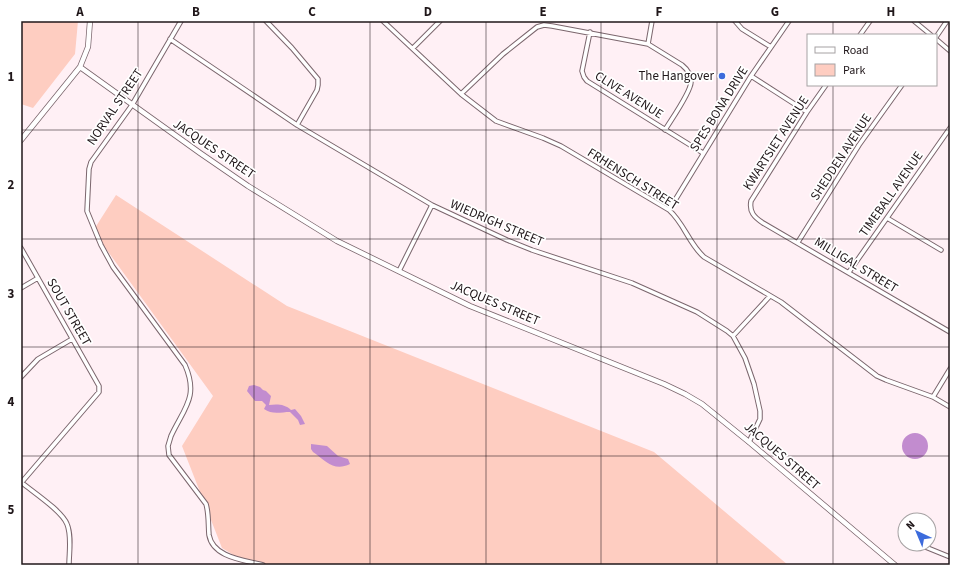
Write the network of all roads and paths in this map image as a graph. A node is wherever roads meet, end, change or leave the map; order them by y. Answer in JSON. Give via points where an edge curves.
{"nodes":[{"id":1,"x":90,"y":21,"type":"edge"},
{"id":2,"x":180,"y":21,"type":"edge"},
{"id":3,"x":266,"y":21,"type":"edge"},
{"id":4,"x":383,"y":21,"type":"edge"},
{"id":5,"x":440,"y":21,"type":"edge"},
{"id":6,"x":652,"y":21,"type":"edge"},
{"id":7,"x":735,"y":21,"type":"edge"},
{"id":8,"x":789,"y":21,"type":"edge"},
{"id":9,"x":870,"y":21,"type":"edge"},
{"id":10,"x":914,"y":21,"type":"edge"},
{"id":11,"x":947,"y":21,"type":"edge"},
{"id":12,"x":590,"y":32,"type":"junction"},
{"id":13,"x":861,"y":34,"type":"edge"},
{"id":14,"x":930,"y":34,"type":"edge"},
{"id":15,"x":937,"y":36,"type":"edge"},
{"id":16,"x":170,"y":39,"type":"junction"},
{"id":17,"x":937,"y":39,"type":"edge"},
{"id":18,"x":648,"y":44,"type":"junction"},
{"id":19,"x":771,"y":47,"type":"junction"},
{"id":20,"x":413,"y":48,"type":"junction"},
{"id":21,"x":950,"y":50,"type":"edge"},
{"id":22,"x":80,"y":67,"type":"junction"},
{"id":23,"x":751,"y":76,"type":"junction"},
{"id":24,"x":825,"y":86,"type":"edge"},
{"id":25,"x":901,"y":86,"type":"edge"},
{"id":26,"x":461,"y":94,"type":"junction"},
{"id":27,"x":132,"y":105,"type":"junction"},
{"id":28,"x":807,"y":112,"type":"junction"},
{"id":29,"x":297,"y":125,"type":"junction"},
{"id":30,"x":950,"y":128,"type":"edge"},
{"id":31,"x":665,"y":130,"type":"junction"},
{"id":32,"x":21,"y":140,"type":"edge"},
{"id":33,"x":704,"y":153,"type":"junction"},
{"id":34,"x":432,"y":205,"type":"junction"},
{"id":35,"x":669,"y":210,"type":"junction"},
{"id":36,"x":752,"y":214,"type":"joint"},
{"id":37,"x":887,"y":218,"type":"junction"},
{"id":38,"x":798,"y":242,"type":"junction"},
{"id":39,"x":21,"y":248,"type":"edge"},
{"id":40,"x":940,"y":250,"type":"dead end"},
{"id":41,"x":399,"y":271,"type":"junction"},
{"id":42,"x":849,"y":272,"type":"junction"},
{"id":43,"x":38,"y":278,"type":"junction"},
{"id":44,"x":21,"y":288,"type":"edge"},
{"id":45,"x":770,"y":296,"type":"junction"},
{"id":46,"x":950,"y":332,"type":"edge"},
{"id":47,"x":733,"y":336,"type":"junction"},
{"id":48,"x":72,"y":339,"type":"junction"},
{"id":49,"x":950,"y":369,"type":"edge"},
{"id":50,"x":21,"y":377,"type":"edge"},
{"id":51,"x":933,"y":397,"type":"junction"},
{"id":52,"x":950,"y":407,"type":"edge"},
{"id":53,"x":749,"y":442,"type":"junction"},
{"id":54,"x":21,"y":482,"type":"edge"},
{"id":55,"x":937,"y":552,"type":"edge"},
{"id":56,"x":950,"y":557,"type":"edge"},
{"id":57,"x":69,"y":565,"type":"edge"},
{"id":58,"x":263,"y":565,"type":"edge"},
{"id":59,"x":895,"y":565,"type":"edge"}],
"edges":[{"from":1,"to":22,"type":"street","via":[[88,47]]},
{"from":2,"to":16,"type":"street","name":"NORVAL STREET"},
{"from":3,"to":29,"type":"street","via":[[318,79],[317,90]]},
{"from":4,"to":20,"type":"street","name":"FRHENSCH STREET"},
{"from":5,"to":20,"type":"street"},
{"from":6,"to":18,"type":"street"},
{"from":7,"to":19,"type":"street","via":[[742,29]]},
{"from":8,"to":19,"type":"street","name":"SPES BONA DRIVE"},
{"from":9,"to":13,"type":"street"},
{"from":10,"to":14,"type":"street"},
{"from":11,"to":15,"type":"street"},
{"from":12,"to":18,"type":"street"},
{"from":12,"to":26,"type":"street","via":[[540,25],[503,54]]},
{"from":12,"to":31,"type":"street","name":"CLIVE AVENUE","via":[[582,71],[585,79]]},
{"from":16,"to":27,"type":"street","name":"NORVAL STREET"},
{"from":16,"to":29,"type":"street","name":"WIEDRIGH STREET"},
{"from":17,"to":21,"type":"street"},
{"from":18,"to":31,"type":"street","via":[[682,65],[690,77],[690,88]]},
{"from":19,"to":23,"type":"street","name":"SPES BONA DRIVE"},
{"from":20,"to":26,"type":"street","name":"FRHENSCH STREET"},
{"from":22,"to":27,"type":"street","name":"JACQUES STREET"},
{"from":22,"to":32,"type":"street"},
{"from":23,"to":28,"type":"street"},
{"from":23,"to":33,"type":"street","name":"SPES BONA DRIVE"},
{"from":24,"to":28,"type":"street","name":"KWARTSIET AVENUE"},
{"from":25,"to":38,"type":"street","name":"SHEDDEN AVENUE","via":[[859,145]]},
{"from":26,"to":35,"type":"street","name":"FRHENSCH STREET","via":[[496,121],[561,146]]},
{"from":27,"to":41,"type":"street","name":"JACQUES STREET","via":[[248,186],[350,248]]},
{"from":27,"to":58,"type":"street","name":"NORVAL STREET","via":[[89,165],[87,210],[113,267],[189,374],[189,402],[168,442],[168,450],[172,460],[206,504],[211,542],[223,553]]},
{"from":28,"to":36,"type":"street","name":"KWARTSIET AVENUE","via":[[751,201]]},
{"from":29,"to":34,"type":"street","name":"WIEDRIGH STREET"},
{"from":30,"to":37,"type":"street","name":"TIMEBALL AVENUE"},
{"from":31,"to":33,"type":"street","name":"CLIVE AVENUE"},
{"from":33,"to":35,"type":"street","name":"SPES BONA DRIVE"},
{"from":34,"to":41,"type":"street"},
{"from":34,"to":47,"type":"street","name":"WIEDRIGH STREET","via":[[507,240],[632,283],[697,312]]},
{"from":35,"to":45,"type":"street","name":"FRHENSCH STREET","via":[[704,257]]},
{"from":36,"to":38,"type":"street","name":"MILLIGAL STREET"},
{"from":37,"to":40,"type":"street"},
{"from":37,"to":42,"type":"street","name":"TIMEBALL AVENUE"},
{"from":38,"to":42,"type":"street","name":"MILLIGAL STREET"},
{"from":39,"to":43,"type":"street","name":"SOUT STREET"},
{"from":41,"to":53,"type":"street","name":"JACQUES STREET","via":[[470,306],[685,394],[702,404]]},
{"from":42,"to":46,"type":"street","name":"MILLIGAL STREET"},
{"from":43,"to":44,"type":"street"},
{"from":43,"to":48,"type":"street","name":"SOUT STREET"},
{"from":45,"to":47,"type":"street"},
{"from":45,"to":51,"type":"street","name":"FRHENSCH STREET","via":[[793,310],[877,376]]},
{"from":47,"to":53,"type":"street","name":"WIEDRIGH STREET","via":[[745,358],[760,411],[760,419]]},
{"from":48,"to":50,"type":"street","via":[[38,359]]},
{"from":48,"to":54,"type":"street","name":"SOUT STREET","via":[[99,386],[99,392]]},
{"from":49,"to":51,"type":"street"},
{"from":51,"to":52,"type":"street","name":"FRHENSCH STREET"},
{"from":53,"to":59,"type":"street","name":"JACQUES STREET"},
{"from":54,"to":57,"type":"street","via":[[60,514],[67,523]]},
{"from":55,"to":56,"type":"street"}]}
